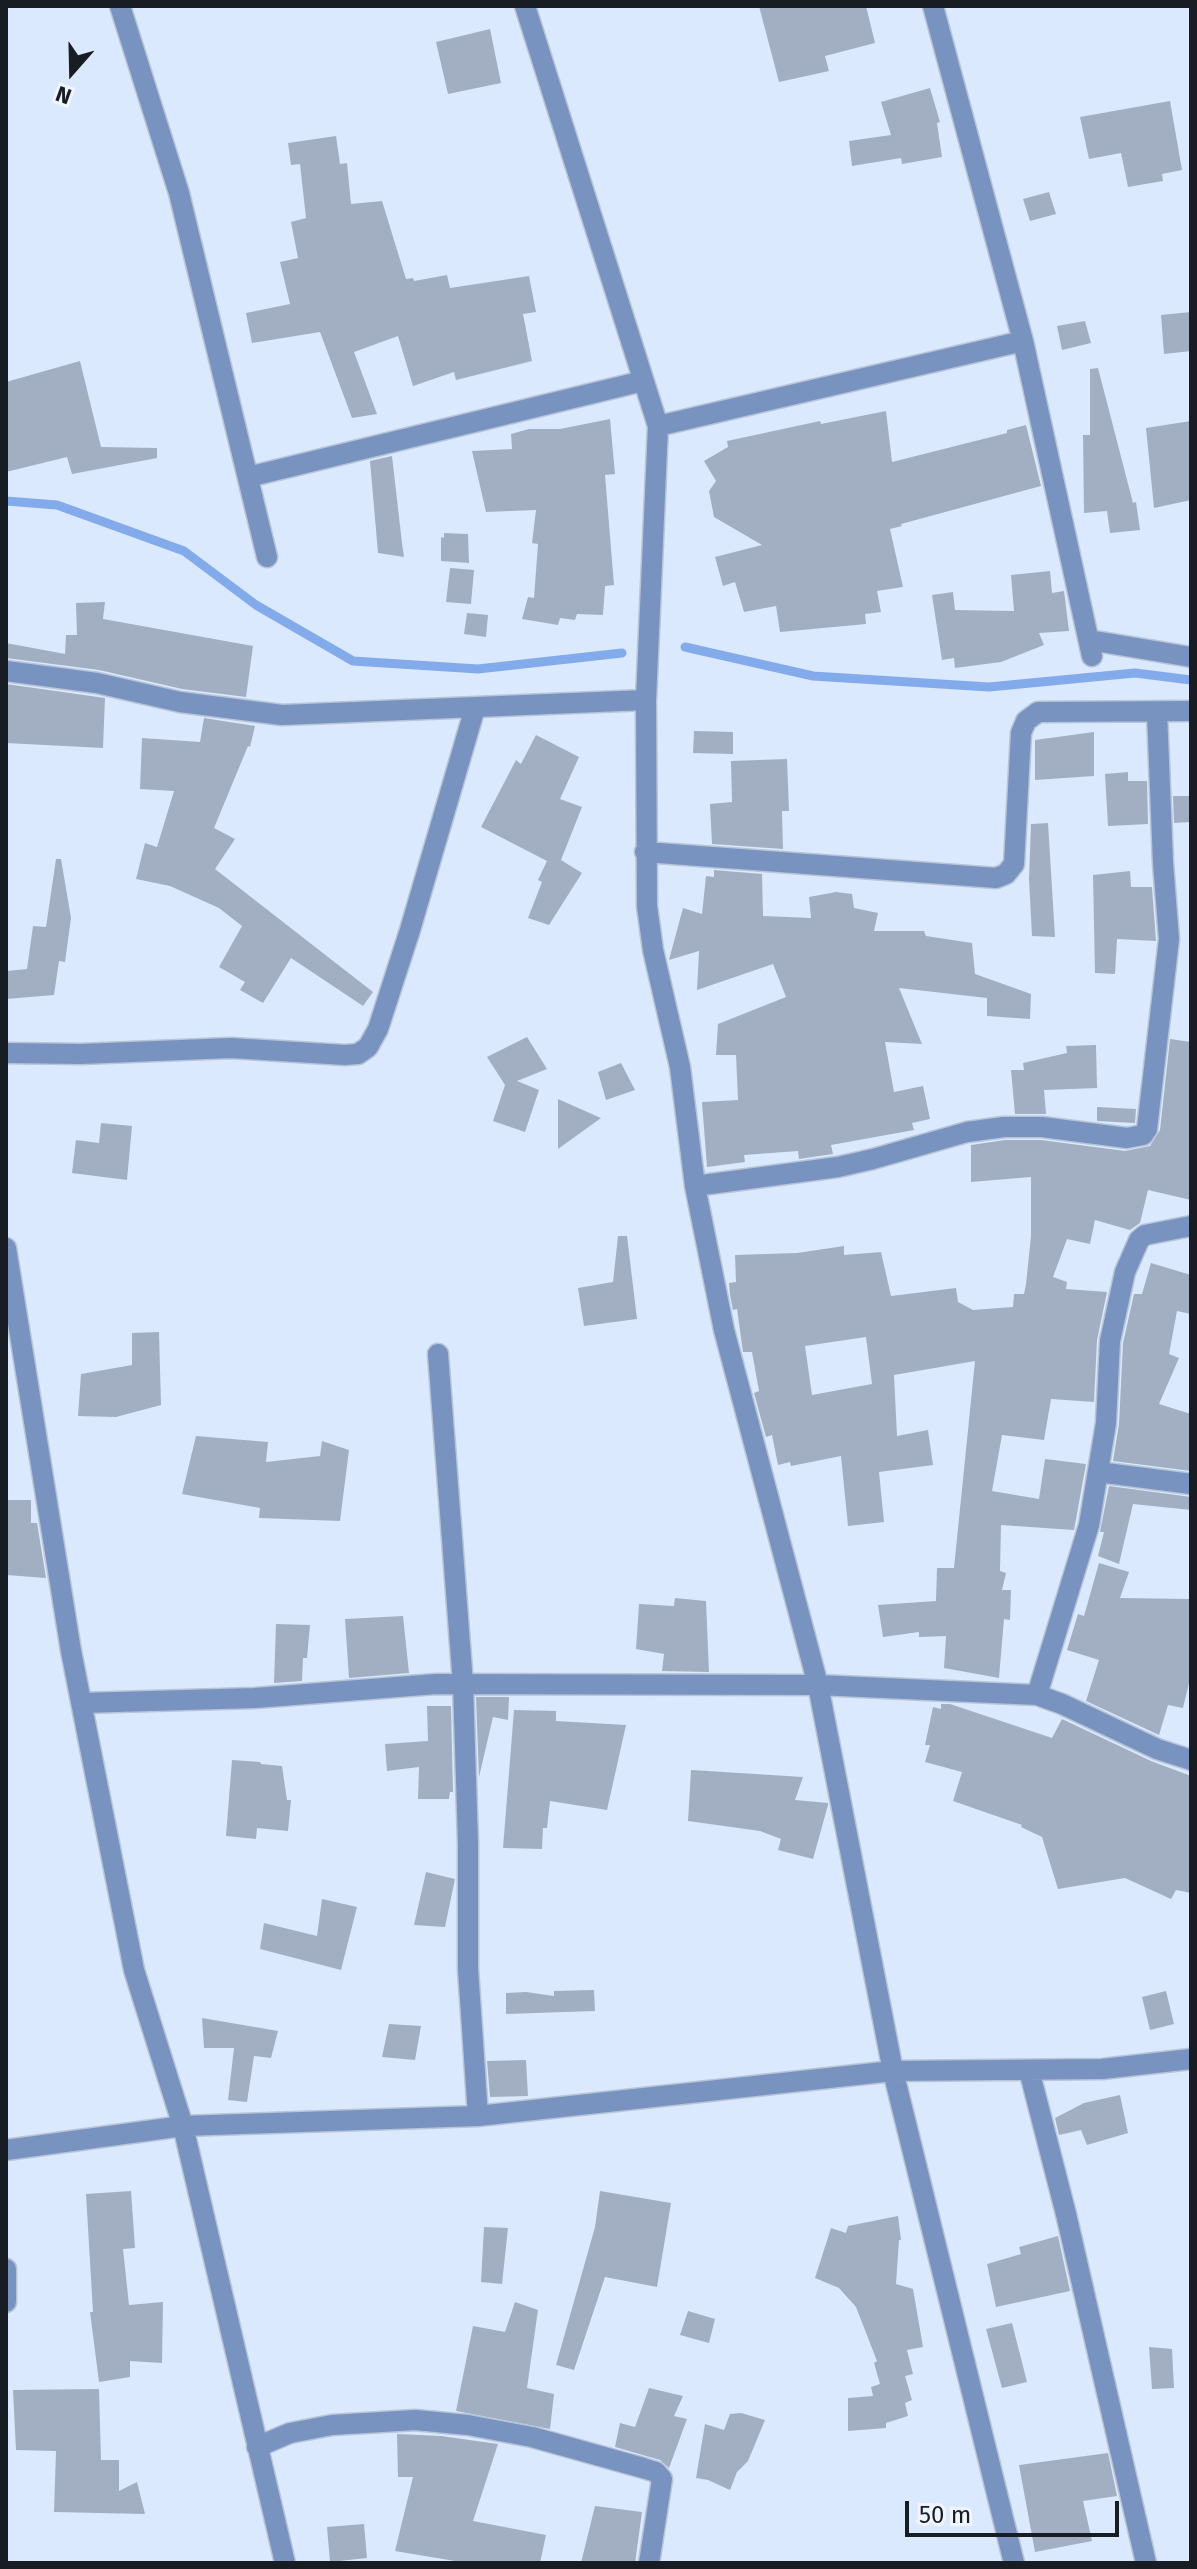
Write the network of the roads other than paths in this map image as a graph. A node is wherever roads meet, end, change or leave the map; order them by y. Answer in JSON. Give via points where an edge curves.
{"nodes":[{"id":1,"x":120,"y":6,"type":"edge"},
{"id":2,"x":525,"y":6,"type":"edge"},
{"id":3,"x":933,"y":6,"type":"edge"},
{"id":4,"x":1023,"y":341,"type":"junction"},
{"id":5,"x":643,"y":381,"type":"junction"},
{"id":6,"x":658,"y":426,"type":"junction"},
{"id":7,"x":248,"y":477,"type":"junction"},
{"id":8,"x":267,"y":557,"type":"dead end"},
{"id":9,"x":1191,"y":657,"type":"edge"},
{"id":10,"x":6,"y":671,"type":"edge"},
{"id":11,"x":646,"y":700,"type":"junction"},
{"id":12,"x":475,"y":708,"type":"junction"},
{"id":13,"x":1191,"y":711,"type":"edge"},
{"id":14,"x":1157,"y":712,"type":"junction"},
{"id":15,"x":645,"y":852,"type":"junction"},
{"id":16,"x":6,"y":1053,"type":"edge"},
{"id":17,"x":695,"y":1186,"type":"junction"},
{"id":18,"x":1191,"y":1226,"type":"edge"},
{"id":19,"x":6,"y":1248,"type":"edge"},
{"id":20,"x":438,"y":1354,"type":"dead end"},
{"id":21,"x":1098,"y":1472,"type":"junction"},
{"id":22,"x":1191,"y":1484,"type":"edge"},
{"id":23,"x":463,"y":1684,"type":"junction"},
{"id":24,"x":818,"y":1685,"type":"junction"},
{"id":25,"x":1037,"y":1695,"type":"junction"},
{"id":26,"x":81,"y":1703,"type":"junction"},
{"id":27,"x":1191,"y":1760,"type":"edge"},
{"id":28,"x":1191,"y":2059,"type":"edge"},
{"id":29,"x":1029,"y":2070,"type":"junction"},
{"id":30,"x":893,"y":2071,"type":"junction"},
{"id":31,"x":478,"y":2116,"type":"junction"},
{"id":32,"x":183,"y":2126,"type":"junction"},
{"id":33,"x":6,"y":2150,"type":"edge"},
{"id":34,"x":6,"y":2269,"type":"edge"},
{"id":35,"x":6,"y":2302,"type":"edge"},
{"id":36,"x":257,"y":2447,"type":"junction"},
{"id":37,"x":285,"y":2563,"type":"edge"},
{"id":38,"x":649,"y":2563,"type":"edge"},
{"id":39,"x":1014,"y":2563,"type":"edge"},
{"id":40,"x":1146,"y":2563,"type":"edge"}],
"edges":[{"from":1,"to":7,"type":"street","via":[[179,193]]},
{"from":2,"to":5,"type":"street"},
{"from":3,"to":4,"type":"street"},
{"from":4,"to":6,"type":"street"},
{"from":4,"to":9,"type":"street","via":[[1090,648]]},
{"from":5,"to":6,"type":"street"},
{"from":5,"to":7,"type":"street"},
{"from":6,"to":11,"type":"street"},
{"from":7,"to":8,"type":"street"},
{"from":10,"to":12,"type":"street","via":[[282,715]]},
{"from":11,"to":12,"type":"street"},
{"from":11,"to":15,"type":"street"},
{"from":12,"to":16,"type":"street","via":[[410,930],[368,1047],[345,1055],[231,1048]]},
{"from":13,"to":14,"type":"street"},
{"from":14,"to":15,"type":"street","via":[[1038,712],[1026,721],[1014,864],[996,878]]},
{"from":14,"to":17,"type":"street","via":[[1169,939],[1143,1135],[1004,1127],[838,1167]]},
{"from":15,"to":17,"type":"street","via":[[653,950],[680,1067]]},
{"from":17,"to":24,"type":"street","via":[[724,1330]]},
{"from":18,"to":21,"type":"street","via":[[1145,1235],[1125,1272],[1110,1341]]},
{"from":19,"to":26,"type":"street"},
{"from":20,"to":23,"type":"street"},
{"from":21,"to":22,"type":"street"},
{"from":21,"to":25,"type":"street","via":[[1089,1525]]},
{"from":23,"to":24,"type":"street"},
{"from":23,"to":26,"type":"street"},
{"from":23,"to":31,"type":"street","via":[[468,1969]]},
{"from":24,"to":25,"type":"street"},
{"from":24,"to":30,"type":"street"},
{"from":25,"to":27,"type":"street"},
{"from":26,"to":32,"type":"street","via":[[134,1970]]},
{"from":28,"to":29,"type":"street"},
{"from":29,"to":30,"type":"street"},
{"from":29,"to":40,"type":"street"},
{"from":30,"to":31,"type":"street"},
{"from":30,"to":39,"type":"street"},
{"from":31,"to":32,"type":"street"},
{"from":32,"to":33,"type":"street"},
{"from":32,"to":36,"type":"street"},
{"from":34,"to":35,"type":"street"},
{"from":36,"to":37,"type":"street"},
{"from":36,"to":38,"type":"street","via":[[290,2433],[332,2425],[415,2420],[497,2430],[631,2464],[662,2479]]}]}
